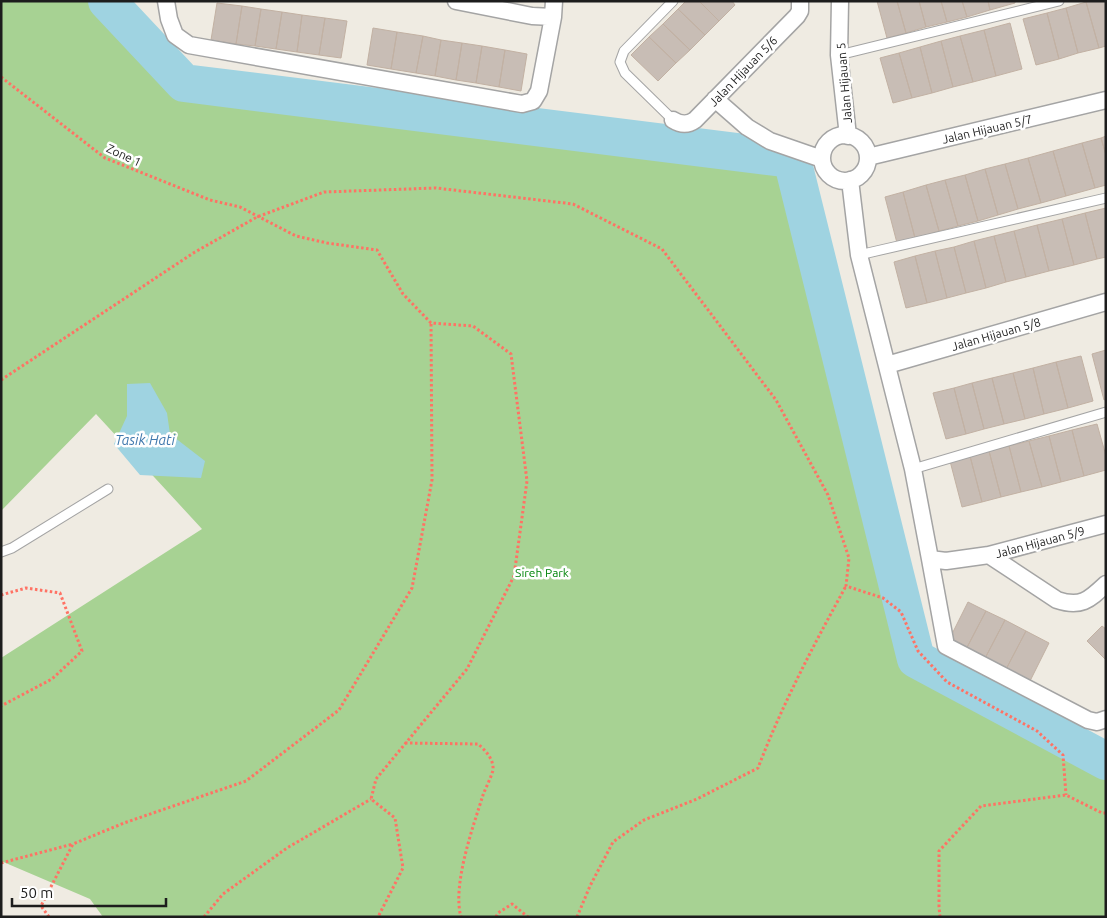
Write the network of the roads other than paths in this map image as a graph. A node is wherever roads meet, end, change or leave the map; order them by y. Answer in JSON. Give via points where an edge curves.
{"nodes":[{"id":1,"x":166,"y":1,"type":"edge"},
{"id":2,"x":456,"y":1,"type":"edge"},
{"id":3,"x":673,"y":1,"type":"edge"},
{"id":4,"x":800,"y":1,"type":"edge"},
{"id":5,"x":840,"y":1,"type":"edge"},
{"id":6,"x":1059,"y":1,"type":"edge"},
{"id":7,"x":553,"y":9,"type":"edge"},
{"id":8,"x":839,"y":55,"type":"junction"},
{"id":9,"x":715,"y":100,"type":"junction"},
{"id":10,"x":1106,"y":100,"type":"edge"},
{"id":11,"x":673,"y":120,"type":"joint"},
{"id":12,"x":848,"y":136,"type":"junction"},
{"id":13,"x":868,"y":157,"type":"junction"},
{"id":14,"x":822,"y":159,"type":"junction"},
{"id":15,"x":850,"y":180,"type":"junction"},
{"id":16,"x":1106,"y":198,"type":"edge"},
{"id":17,"x":858,"y":255,"type":"junction"},
{"id":18,"x":1106,"y":302,"type":"edge"},
{"id":19,"x":887,"y":365,"type":"junction"},
{"id":20,"x":1106,"y":412,"type":"edge"},
{"id":21,"x":913,"y":469,"type":"junction"},
{"id":22,"x":108,"y":489,"type":"dead end"},
{"id":23,"x":1106,"y":524,"type":"edge"},
{"id":24,"x":1,"y":552,"type":"edge"},
{"id":25,"x":989,"y":555,"type":"junction"},
{"id":26,"x":930,"y":559,"type":"junction"},
{"id":27,"x":1106,"y":584,"type":"edge"},
{"id":28,"x":1106,"y":719,"type":"edge"}],
"edges":[{"from":1,"to":7,"type":"street","via":[[175,35],[189,45],[522,104],[533,101],[540,91]]},
{"from":2,"to":7,"type":"street","via":[[532,16]]},
{"from":3,"to":11,"type":"lane","via":[[624,51],[620,62],[625,73]]},
{"from":4,"to":9,"type":"street","name":"Jalan Hijauan 5/6","via":[[797,16]]},
{"from":5,"to":8,"type":"street","name":"Jalan Hijauan 5"},
{"from":6,"to":8,"type":"lane"},
{"from":8,"to":12,"type":"street","name":"Jalan Hijauan 5"},
{"from":9,"to":11,"type":"street","name":"Jalan Hijauan 5/6","via":[[690,123]]},
{"from":9,"to":14,"type":"street","via":[[770,141]]},
{"from":10,"to":13,"type":"street","name":"Jalan Hijauan 5/7"},
{"from":12,"to":13,"type":"street","via":[[862,143]]},
{"from":12,"to":14,"type":"street","via":[[840,136],[827,144]]},
{"from":13,"to":15,"type":"street","via":[[863,172]]},
{"from":14,"to":15,"type":"street","via":[[824,167],[834,178]]},
{"from":15,"to":17,"type":"street"},
{"from":16,"to":17,"type":"lane"},
{"from":17,"to":19,"type":"street"},
{"from":18,"to":19,"type":"street","name":"Jalan Hijauan 5/8"},
{"from":19,"to":21,"type":"street"},
{"from":20,"to":21,"type":"lane"},
{"from":21,"to":26,"type":"street"},
{"from":22,"to":24,"type":"lane"},
{"from":23,"to":25,"type":"street","name":"Jalan Hijauan 5/9"},
{"from":25,"to":26,"type":"street","via":[[956,560]]},
{"from":25,"to":27,"type":"street","name":"Jalan Hijauan 5/9","via":[[1057,600],[1069,604],[1082,603]]},
{"from":26,"to":28,"type":"street","via":[[946,646],[1088,720]]}]}
